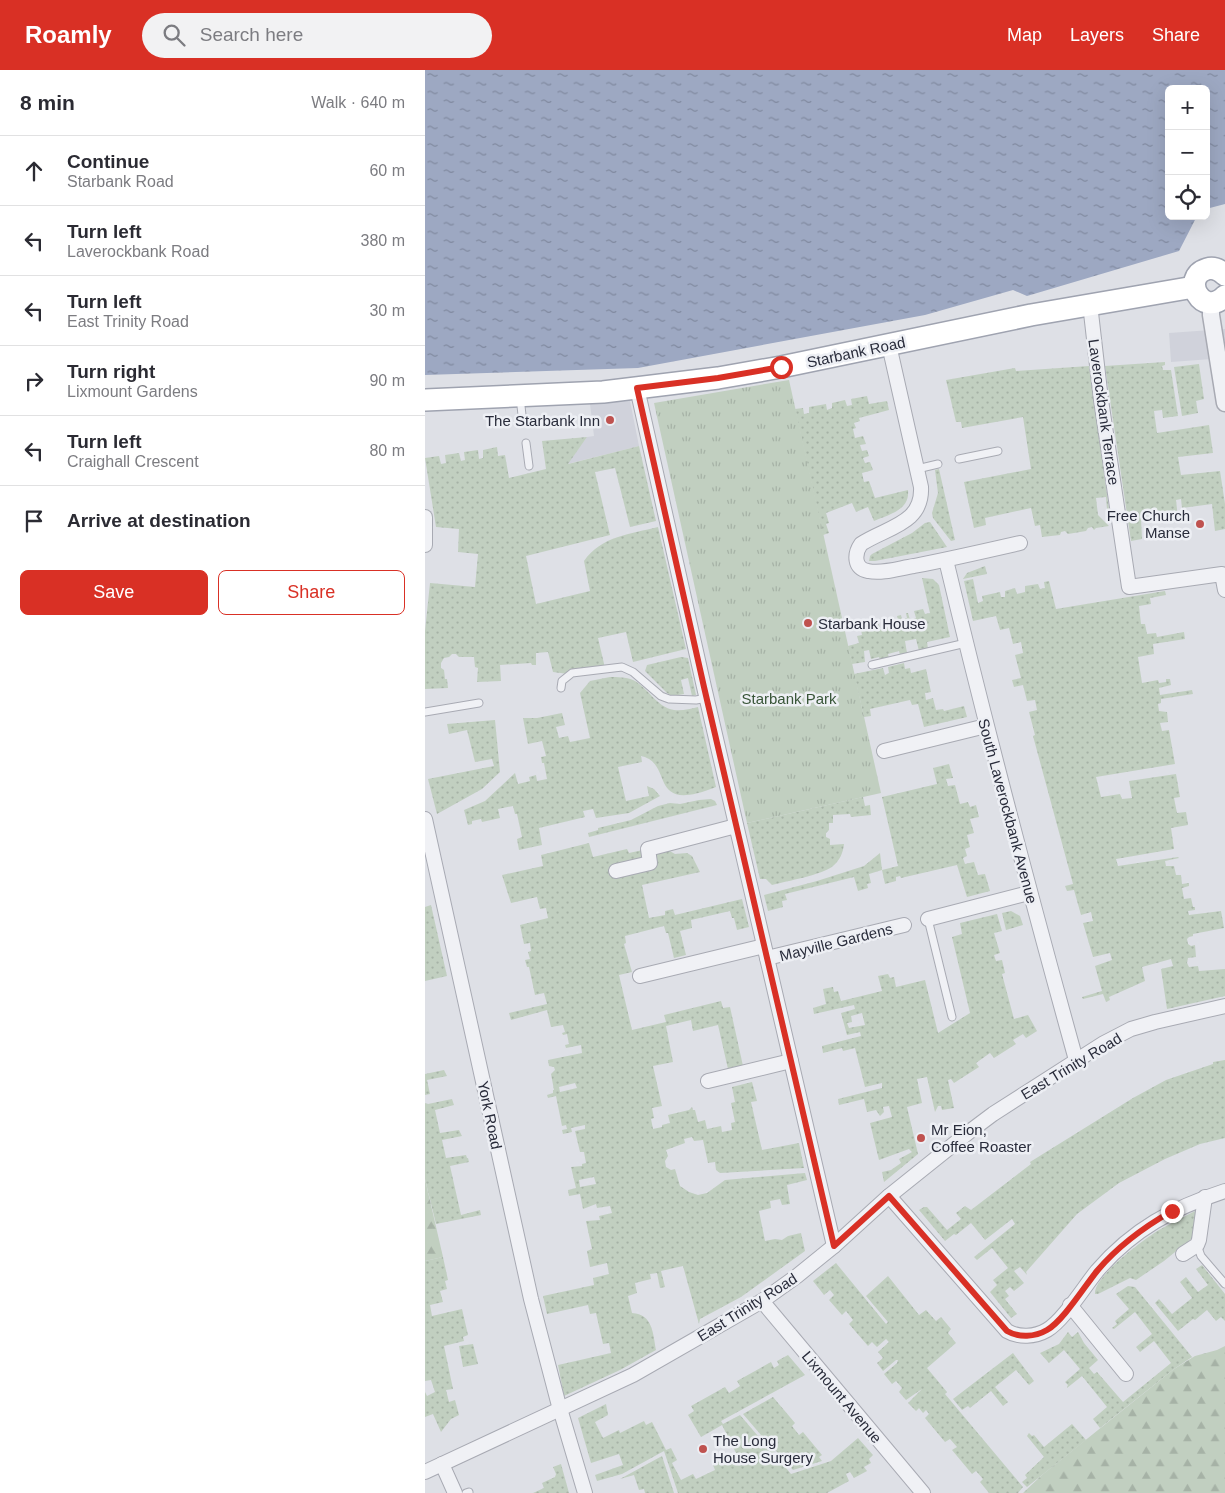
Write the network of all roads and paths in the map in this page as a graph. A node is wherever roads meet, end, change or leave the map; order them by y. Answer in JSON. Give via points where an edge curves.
{"nodes":[{"id":1,"x":1225,"y":275,"type":"edge"},
{"id":2,"x":1194,"y":287,"type":"junction"},
{"id":3,"x":1218,"y":300,"type":"edge"},
{"id":4,"x":1090,"y":304,"type":"junction"},
{"id":5,"x":889,"y":345,"type":"junction"},
{"id":6,"x":637,"y":388,"type":"junction"},
{"id":7,"x":425,"y":400,"type":"edge"},
{"id":8,"x":1225,"y":404,"type":"edge"},
{"id":9,"x":526,"y":443,"type":"dead end"},
{"id":10,"x":998,"y":451,"type":"dead end"},
{"id":11,"x":959,"y":459,"type":"dead end"},
{"id":12,"x":938,"y":464,"type":"dead end"},
{"id":13,"x":529,"y":466,"type":"dead end"},
{"id":14,"x":917,"y":469,"type":"junction"},
{"id":15,"x":425,"y":517,"type":"edge"},
{"id":16,"x":1020,"y":543,"type":"dead end"},
{"id":17,"x":425,"y":545,"type":"edge"},
{"id":18,"x":946,"y":560,"type":"junction"},
{"id":19,"x":1225,"y":590,"type":"edge"},
{"id":20,"x":966,"y":643,"type":"junction"},
{"id":21,"x":872,"y":666,"type":"dead end"},
{"id":22,"x":561,"y":688,"type":"dead end"},
{"id":23,"x":707,"y":698,"type":"junction"},
{"id":24,"x":479,"y":703,"type":"dead end"},
{"id":25,"x":425,"y":712,"type":"edge"},
{"id":26,"x":986,"y":726,"type":"junction"},
{"id":27,"x":884,"y":751,"type":"dead end"},
{"id":28,"x":425,"y":819,"type":"edge"},
{"id":29,"x":736,"y":826,"type":"junction"},
{"id":30,"x":428,"y":848,"type":"edge"},
{"id":31,"x":616,"y":871,"type":"dead end"},
{"id":32,"x":1029,"y":894,"type":"junction"},
{"id":33,"x":928,"y":919,"type":"joint"},
{"id":34,"x":905,"y":925,"type":"dead end"},
{"id":35,"x":766,"y":952,"type":"junction"},
{"id":36,"x":640,"y":976,"type":"dead end"},
{"id":37,"x":1225,"y":1006,"type":"edge"},
{"id":38,"x":952,"y":1017,"type":"dead end"},
{"id":39,"x":1076,"y":1060,"type":"junction"},
{"id":40,"x":791,"y":1061,"type":"junction"},
{"id":41,"x":708,"y":1081,"type":"dead end"},
{"id":42,"x":1225,"y":1191,"type":"edge"},
{"id":43,"x":889,"y":1196,"type":"junction"},
{"id":44,"x":1205,"y":1197,"type":"junction"},
{"id":45,"x":1197,"y":1245,"type":"junction"},
{"id":46,"x":834,"y":1246,"type":"junction"},
{"id":47,"x":1183,"y":1254,"type":"dead end"},
{"id":48,"x":1225,"y":1284,"type":"edge"},
{"id":49,"x":762,"y":1301,"type":"junction"},
{"id":50,"x":1070,"y":1305,"type":"junction"},
{"id":51,"x":1126,"y":1374,"type":"dead end"},
{"id":52,"x":561,"y":1410,"type":"junction"},
{"id":53,"x":442,"y":1464,"type":"junction"},
{"id":54,"x":425,"y":1472,"type":"edge"},
{"id":55,"x":463,"y":1493,"type":"edge"},
{"id":56,"x":585,"y":1493,"type":"edge"},
{"id":57,"x":923,"y":1493,"type":"edge"}],
"edges":[{"from":1,"to":2,"type":"main road","via":[[1216,269],[1204,270],[1196,278]]},
{"from":2,"to":3,"type":"main road","via":[[1199,298]]},
{"from":2,"to":4,"type":"main road","name":"Starbank Road"},
{"from":3,"to":8,"type":"street","via":[[1211,315]]},
{"from":4,"to":5,"type":"main road","name":"Starbank Road"},
{"from":4,"to":19,"type":"street","name":"Laverockbank Terrace","via":[[1129,587],[1222,574]]},
{"from":5,"to":6,"type":"main road","name":"Starbank Road","via":[[745,374]]},
{"from":5,"to":14,"type":"street"},
{"from":6,"to":7,"type":"main road","name":"Starbank Road","via":[[521,406]]},
{"from":6,"to":23,"type":"street"},
{"from":9,"to":13,"type":"lane"},
{"from":10,"to":11,"type":"lane"},
{"from":12,"to":14,"type":"lane"},
{"from":14,"to":18,"type":"street","via":[[922,497],[919,508],[907,519],[861,544],[857,550],[857,562],[864,570],[875,572]]},
{"from":15,"to":17,"type":"street"},
{"from":16,"to":18,"type":"street"},
{"from":18,"to":20,"type":"street","name":"South Laverockbank Avenue"},
{"from":20,"to":21,"type":"lane"},
{"from":20,"to":26,"type":"street","name":"South Laverockbank Avenue"},
{"from":22,"to":23,"type":"lane","via":[[563,681],[572,673],[622,667],[669,700]]},
{"from":23,"to":29,"type":"street"},
{"from":24,"to":25,"type":"lane"},
{"from":26,"to":27,"type":"street"},
{"from":26,"to":32,"type":"street","name":"South Laverockbank Avenue"},
{"from":28,"to":30,"type":"street","name":"York Road"},
{"from":29,"to":31,"type":"street","via":[[647,849],[650,863]]},
{"from":29,"to":35,"type":"street"},
{"from":30,"to":52,"type":"street","name":"York Road","via":[[531,1299]]},
{"from":32,"to":33,"type":"street"},
{"from":32,"to":39,"type":"street","name":"South Laverockbank Avenue"},
{"from":33,"to":38,"type":"lane"},
{"from":34,"to":35,"type":"street","name":"Mayville Gardens"},
{"from":35,"to":36,"type":"street","name":"Mayville Gardens"},
{"from":35,"to":40,"type":"street"},
{"from":37,"to":39,"type":"street","name":"East Trinity Road","via":[[1131,1030]]},
{"from":39,"to":43,"type":"street","name":"East Trinity Road","via":[[993,1114]]},
{"from":40,"to":41,"type":"street"},
{"from":40,"to":46,"type":"street"},
{"from":42,"to":44,"type":"street"},
{"from":43,"to":46,"type":"street","name":"East Trinity Road"},
{"from":43,"to":50,"type":"street","via":[[1007,1331],[1027,1336],[1041,1333],[1055,1324]]},
{"from":44,"to":45,"type":"street"},
{"from":44,"to":50,"type":"street","via":[[1172,1211],[1132,1237],[1105,1262]]},
{"from":45,"to":47,"type":"street"},
{"from":45,"to":48,"type":"lane","via":[[1201,1256]]},
{"from":46,"to":49,"type":"street","name":"East Trinity Road"},
{"from":49,"to":52,"type":"street","name":"East Trinity Road","via":[[633,1375]]},
{"from":49,"to":57,"type":"street","name":"Lixmount Avenue"},
{"from":50,"to":51,"type":"street"},
{"from":52,"to":53,"type":"street","name":"East Trinity Road"},
{"from":52,"to":56,"type":"street","name":"York Road"},
{"from":53,"to":54,"type":"street","name":"East Trinity Road"},
{"from":53,"to":55,"type":"street"}]}
